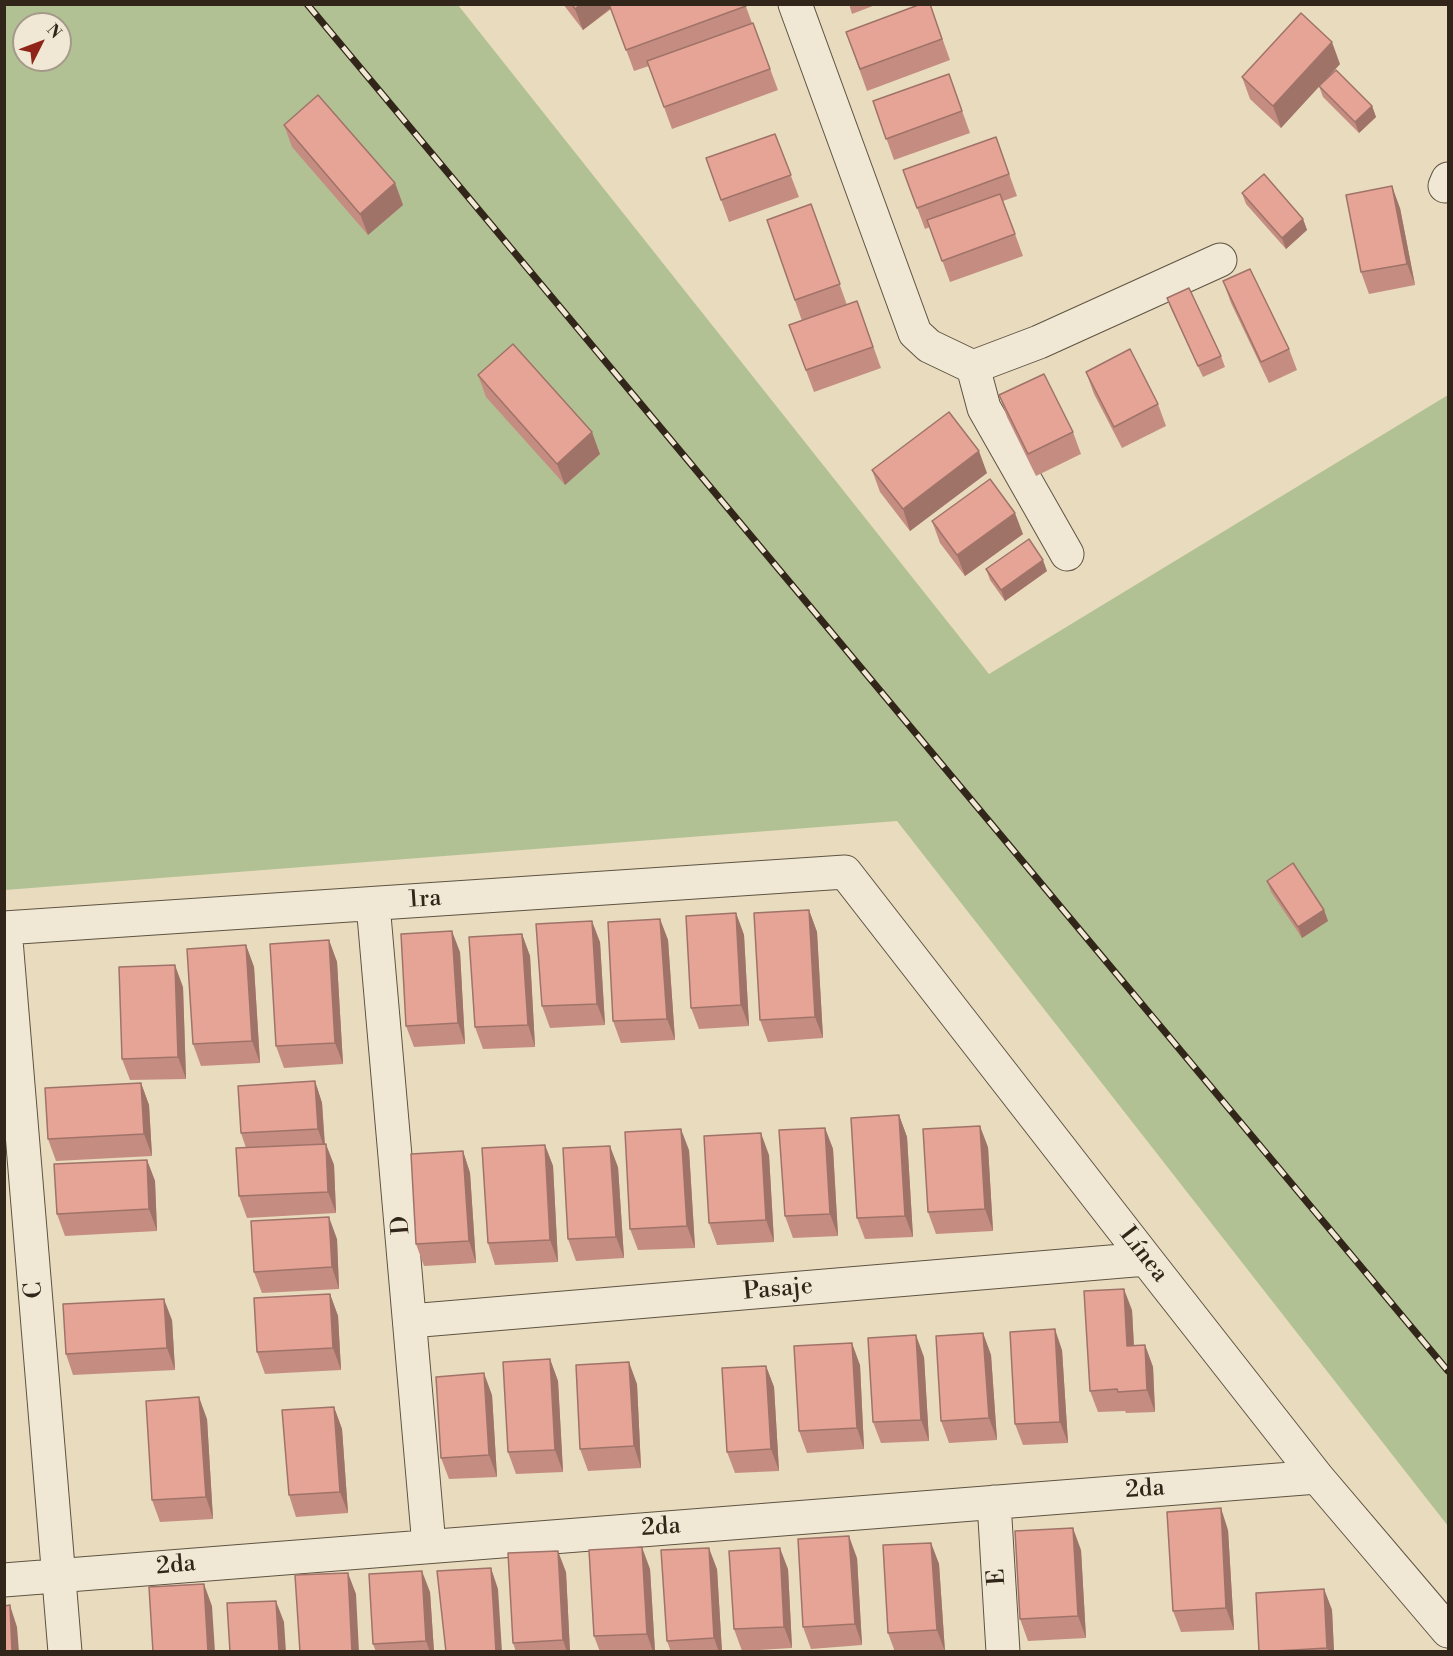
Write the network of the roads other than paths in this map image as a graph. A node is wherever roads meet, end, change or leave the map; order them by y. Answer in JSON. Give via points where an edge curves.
{"nodes":[{"id":1,"x":795,"y":4,"type":"edge"},
{"id":2,"x":1220,"y":260,"type":"dead end"},
{"id":3,"x":973,"y":367,"type":"junction"},
{"id":4,"x":1067,"y":554,"type":"dead end"},
{"id":5,"x":845,"y":872,"type":"joint"},
{"id":6,"x":373,"y":904,"type":"junction"},
{"id":7,"x":5,"y":928,"type":"edge"},
{"id":8,"x":1146,"y":1259,"type":"junction"},
{"id":9,"x":410,"y":1321,"type":"junction"},
{"id":10,"x":1317,"y":1477,"type":"junction"},
{"id":11,"x":994,"y":1502,"type":"junction"},
{"id":12,"x":429,"y":1546,"type":"junction"},
{"id":13,"x":59,"y":1575,"type":"junction"},
{"id":14,"x":4,"y":1580,"type":"edge"},
{"id":15,"x":1449,"y":1631,"type":"edge"},
{"id":16,"x":65,"y":1652,"type":"edge"},
{"id":17,"x":1003,"y":1652,"type":"edge"}],
"edges":[{"from":1,"to":3,"type":"street","via":[[915,333],[929,346]]},
{"from":2,"to":3,"type":"street","via":[[1039,342]]},
{"from":3,"to":4,"type":"street","via":[[984,408]]},
{"from":5,"to":6,"type":"street","name":"1ra"},
{"from":5,"to":8,"type":"street","name":"Línea"},
{"from":6,"to":7,"type":"street","name":"1ra"},
{"from":6,"to":9,"type":"street","name":"D"},
{"from":7,"to":13,"type":"street","name":"C"},
{"from":8,"to":9,"type":"street","name":"Pasaje"},
{"from":8,"to":10,"type":"street","name":"Línea"},
{"from":9,"to":12,"type":"street","name":"D"},
{"from":10,"to":11,"type":"street","name":"2da"},
{"from":10,"to":15,"type":"street","name":"Línea"},
{"from":11,"to":12,"type":"street","name":"2da"},
{"from":11,"to":17,"type":"street","name":"E"},
{"from":12,"to":13,"type":"street","name":"2da"},
{"from":13,"to":14,"type":"street","name":"2da"},
{"from":13,"to":16,"type":"street","name":"C"}]}
